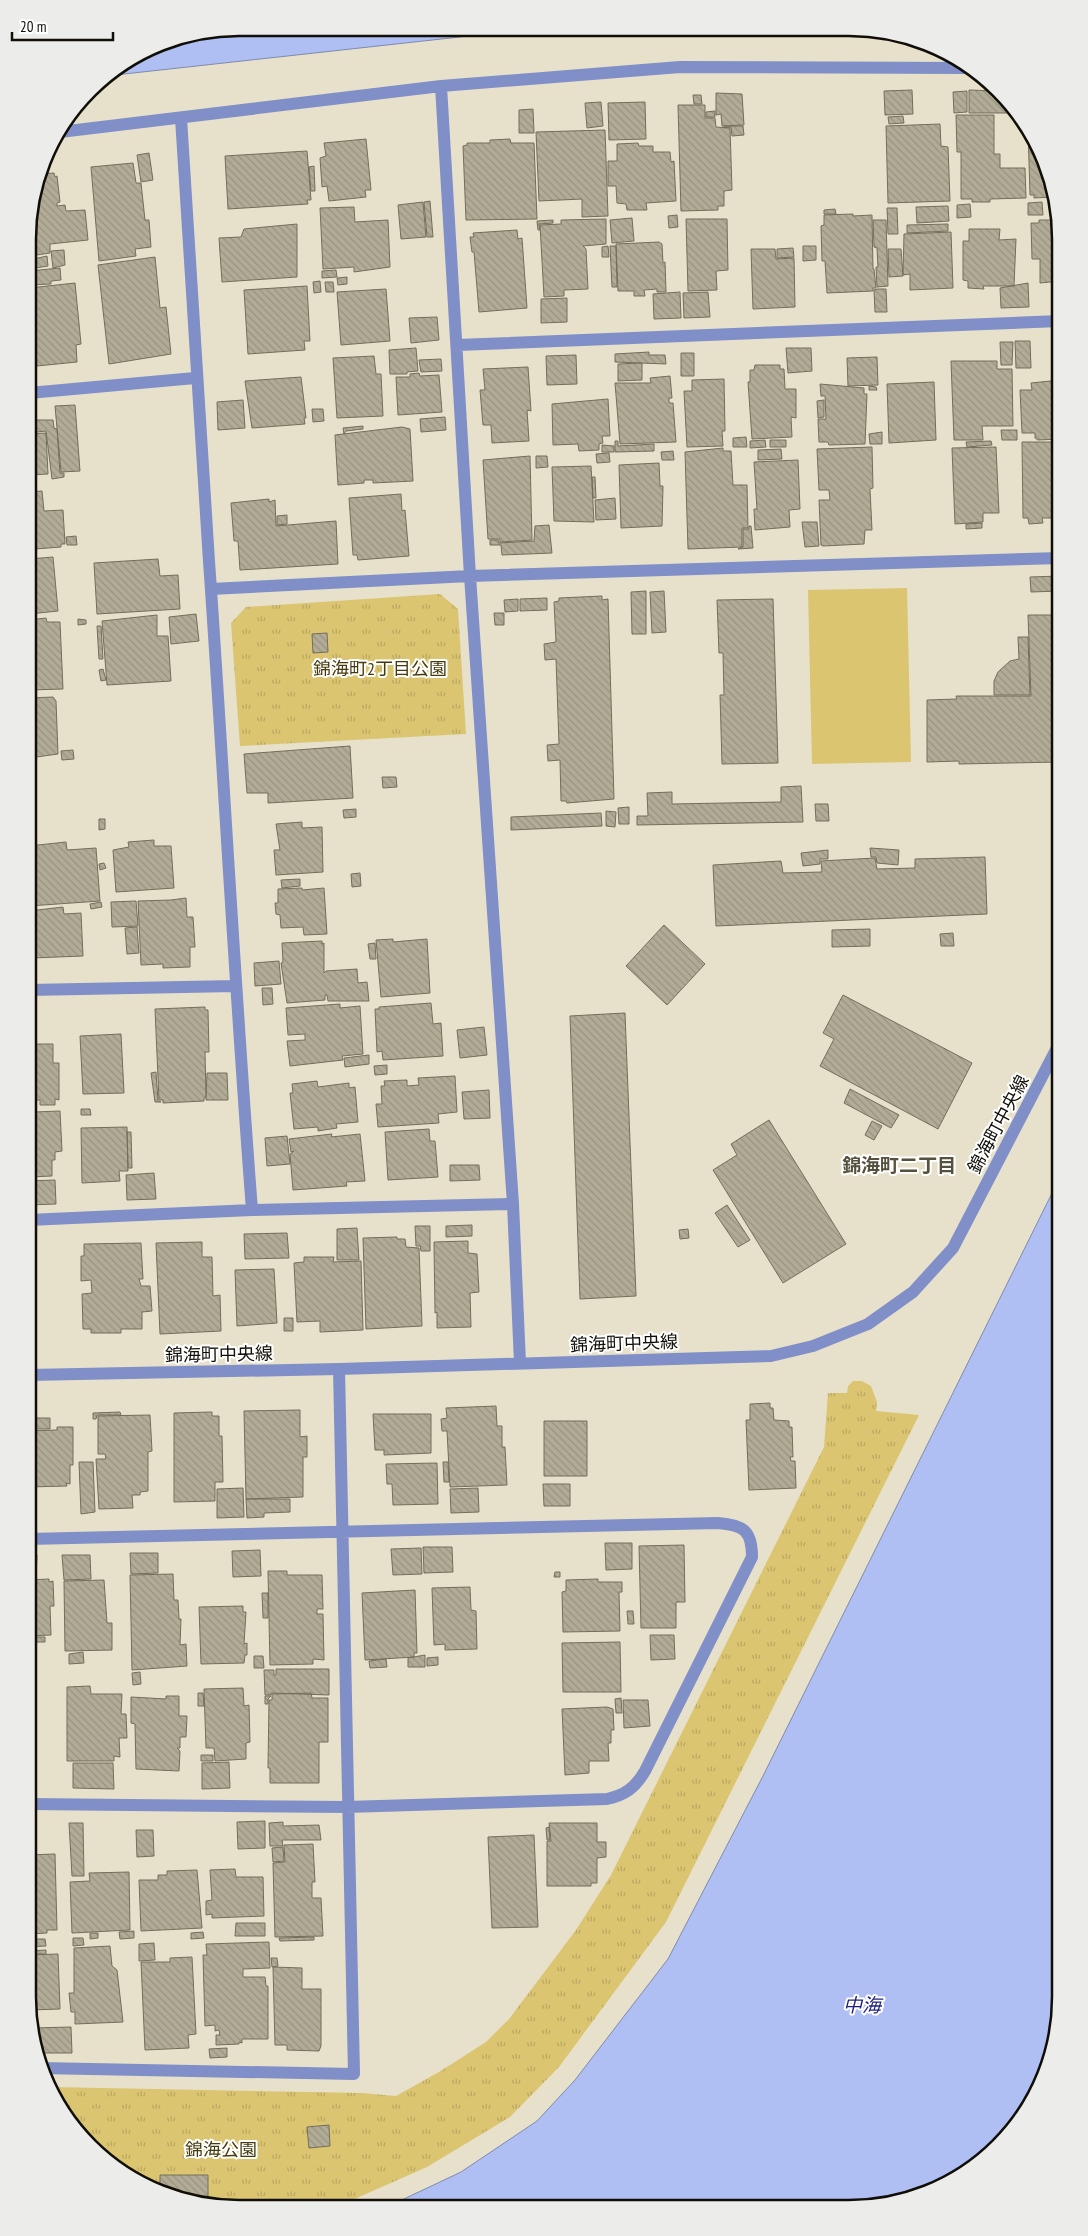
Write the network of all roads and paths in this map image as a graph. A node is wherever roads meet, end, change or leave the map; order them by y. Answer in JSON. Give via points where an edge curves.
{"nodes":[{"id":1,"x":958,"y":68,"type":"edge"},
{"id":2,"x":441,"y":86,"type":"junction"},
{"id":3,"x":181,"y":118,"type":"junction"},
{"id":4,"x":67,"y":131,"type":"edge"},
{"id":5,"x":1052,"y":321,"type":"edge"},
{"id":6,"x":457,"y":345,"type":"junction"},
{"id":7,"x":195,"y":378,"type":"junction"},
{"id":8,"x":36,"y":392,"type":"edge"},
{"id":9,"x":1052,"y":558,"type":"edge"},
{"id":10,"x":470,"y":576,"type":"junction"},
{"id":11,"x":211,"y":589,"type":"junction"},
{"id":12,"x":235,"y":986,"type":"junction"},
{"id":13,"x":36,"y":990,"type":"edge"},
{"id":14,"x":1052,"y":1057,"type":"edge"},
{"id":15,"x":513,"y":1204,"type":"junction"},
{"id":16,"x":252,"y":1210,"type":"junction"},
{"id":17,"x":36,"y":1220,"type":"edge"},
{"id":18,"x":520,"y":1363,"type":"junction"},
{"id":19,"x":339,"y":1369,"type":"junction"},
{"id":20,"x":36,"y":1375,"type":"edge"},
{"id":21,"x":343,"y":1533,"type":"junction"},
{"id":22,"x":36,"y":1539,"type":"edge"},
{"id":23,"x":36,"y":1804,"type":"edge"},
{"id":24,"x":347,"y":1807,"type":"junction"},
{"id":25,"x":50,"y":2068,"type":"edge"}],
"edges":[{"from":1,"to":2,"type":"street","via":[[680,67]]},
{"from":2,"to":3,"type":"street"},
{"from":2,"to":6,"type":"street"},
{"from":3,"to":4,"type":"street"},
{"from":3,"to":7,"type":"street"},
{"from":5,"to":6,"type":"street"},
{"from":6,"to":10,"type":"street"},
{"from":7,"to":8,"type":"street"},
{"from":7,"to":11,"type":"street"},
{"from":9,"to":10,"type":"street"},
{"from":10,"to":11,"type":"street"},
{"from":10,"to":15,"type":"street"},
{"from":11,"to":12,"type":"street"},
{"from":12,"to":13,"type":"street"},
{"from":12,"to":16,"type":"street"},
{"from":14,"to":18,"type":"street","name":"錦海町中央線","via":[[953,1248],[913,1292],[868,1324],[814,1346],[771,1356]]},
{"from":15,"to":16,"type":"street"},
{"from":15,"to":18,"type":"street"},
{"from":16,"to":17,"type":"street"},
{"from":18,"to":19,"type":"street","name":"錦海町中央線"},
{"from":19,"to":20,"type":"street","name":"錦海町中央線"},
{"from":19,"to":21,"type":"street"},
{"from":21,"to":22,"type":"street"},
{"from":21,"to":24,"type":"street"},
{"from":21,"to":24,"type":"street","via":[[718,1523],[741,1527],[747,1532],[752,1546],[748,1567],[645,1772],[627,1792],[607,1799]]},
{"from":23,"to":24,"type":"street"},
{"from":24,"to":25,"type":"street","via":[[354,2074]]}]}
